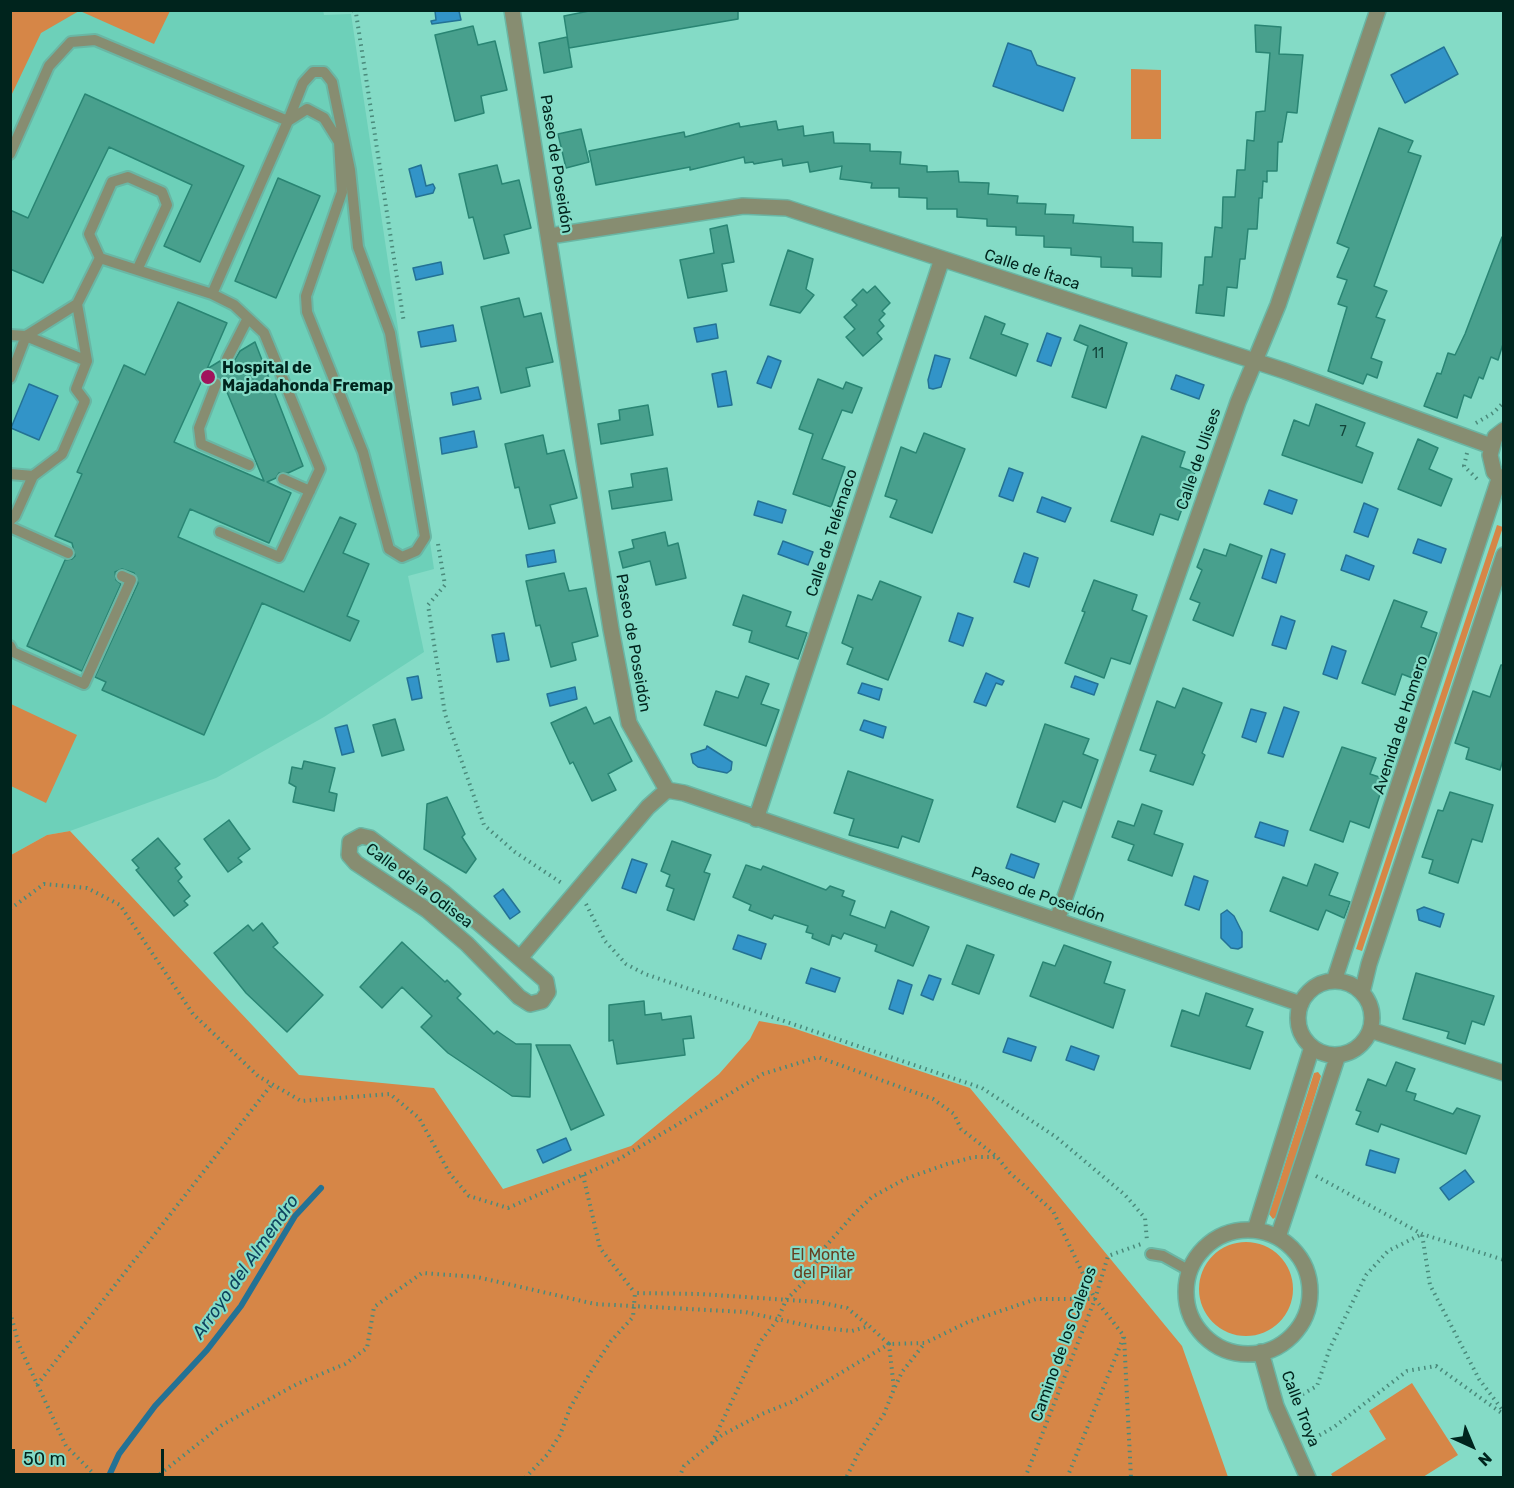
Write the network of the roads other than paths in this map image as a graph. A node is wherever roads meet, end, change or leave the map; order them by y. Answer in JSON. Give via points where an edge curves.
{"nodes":[{"id":1,"x":512,"y":10,"type":"edge"},
{"id":2,"x":1378,"y":10,"type":"edge"},
{"id":3,"x":288,"y":121,"type":"junction"},
{"id":4,"x":10,"y":154,"type":"edge"},
{"id":5,"x":550,"y":237,"type":"junction"},
{"id":6,"x":99,"y":258,"type":"junction"},
{"id":7,"x":942,"y":259,"type":"junction"},
{"id":8,"x":138,"y":268,"type":"junction"},
{"id":9,"x":212,"y":294,"type":"junction"},
{"id":10,"x":77,"y":304,"type":"junction"},
{"id":11,"x":248,"y":318,"type":"junction"},
{"id":12,"x":10,"y":334,"type":"edge"},
{"id":13,"x":26,"y":336,"type":"junction"},
{"id":14,"x":227,"y":359,"type":"dead end"},
{"id":15,"x":87,"y":361,"type":"junction"},
{"id":16,"x":1254,"y":362,"type":"junction"},
{"id":17,"x":10,"y":378,"type":"edge"},
{"id":18,"x":216,"y":384,"type":"dead end"},
{"id":19,"x":1503,"y":430,"type":"edge"},
{"id":20,"x":1491,"y":446,"type":"junction"},
{"id":21,"x":249,"y":465,"type":"dead end"},
{"id":22,"x":10,"y":474,"type":"edge"},
{"id":23,"x":33,"y":476,"type":"junction"},
{"id":24,"x":283,"y":479,"type":"dead end"},
{"id":25,"x":1501,"y":481,"type":"edge"},
{"id":26,"x":310,"y":491,"type":"junction"},
{"id":27,"x":10,"y":520,"type":"edge"},
{"id":28,"x":10,"y":527,"type":"edge"},
{"id":29,"x":220,"y":532,"type":"dead end"},
{"id":30,"x":68,"y":553,"type":"dead end"},
{"id":31,"x":1503,"y":555,"type":"edge"},
{"id":32,"x":122,"y":576,"type":"dead end"},
{"id":33,"x":10,"y":646,"type":"edge"},
{"id":34,"x":666,"y":790,"type":"junction"},
{"id":35,"x":756,"y":819,"type":"junction"},
{"id":36,"x":1058,"y":920,"type":"junction"},
{"id":37,"x":520,"y":958,"type":"junction"},
{"id":38,"x":1334,"y":981,"type":"junction"},
{"id":39,"x":1362,"y":993,"type":"junction"},
{"id":40,"x":1301,"y":1004,"type":"junction"},
{"id":41,"x":1370,"y":1030,"type":"junction"},
{"id":42,"x":1312,"y":1047,"type":"junction"},
{"id":43,"x":1338,"y":1055,"type":"junction"},
{"id":44,"x":1503,"y":1073,"type":"edge"},
{"id":45,"x":1255,"y":1230,"type":"junction"},
{"id":46,"x":1278,"y":1237,"type":"junction"},
{"id":47,"x":1151,"y":1254,"type":"dead end"},
{"id":48,"x":1190,"y":1271,"type":"junction"},
{"id":49,"x":1261,"y":1352,"type":"junction"},
{"id":50,"x":1308,"y":1478,"type":"edge"}],
"edges":[{"from":1,"to":5,"type":"street","name":"Paseo de Poseidón"},
{"from":2,"to":16,"type":"street","name":"Calle de Ulises","via":[[1278,305]]},
{"from":3,"to":3,"type":"lane","via":[[307,110],[324,118],[339,142],[342,192],[306,296],[307,312],[363,452],[389,549],[402,557],[416,551],[425,537],[390,333],[358,247],[350,170],[332,82],[324,72],[313,72],[303,83]]},
{"from":3,"to":4,"type":"lane","via":[[95,40],[71,42],[49,66]]},
{"from":3,"to":9,"type":"lane"},
{"from":5,"to":7,"type":"street","name":"Calle de Ítaca","via":[[743,206],[787,208]]},
{"from":5,"to":34,"type":"street","name":"Paseo de Poseidón","via":[[629,723]]},
{"from":6,"to":8,"type":"lane"},
{"from":6,"to":8,"type":"lane","via":[[89,234],[112,182],[128,177],[162,192],[167,205]]},
{"from":6,"to":10,"type":"lane"},
{"from":7,"to":16,"type":"street","name":"Calle de Ítaca"},
{"from":7,"to":35,"type":"street","name":"Calle de Telémaco"},
{"from":8,"to":9,"type":"lane"},
{"from":9,"to":11,"type":"lane","via":[[234,305]]},
{"from":10,"to":13,"type":"lane"},
{"from":10,"to":15,"type":"lane"},
{"from":11,"to":14,"type":"lane"},
{"from":11,"to":26,"type":"lane","via":[[264,333],[320,469]]},
{"from":12,"to":13,"type":"lane"},
{"from":13,"to":15,"type":"lane"},
{"from":13,"to":17,"type":"lane"},
{"from":15,"to":23,"type":"lane","via":[[76,389],[85,401],[62,454]]},
{"from":16,"to":20,"type":"street","name":"Calle de Ítaca"},
{"from":16,"to":36,"type":"street","name":"Calle de Ulises"},
{"from":18,"to":21,"type":"lane","via":[[199,428],[201,444]]},
{"from":19,"to":20,"type":"street"},
{"from":20,"to":25,"type":"street","via":[[1491,464]]},
{"from":22,"to":23,"type":"lane"},
{"from":23,"to":27,"type":"lane"},
{"from":24,"to":26,"type":"lane"},
{"from":25,"to":38,"type":"street","name":"Avenida de Homero"},
{"from":26,"to":29,"type":"lane","via":[[279,557]]},
{"from":28,"to":30,"type":"lane"},
{"from":31,"to":39,"type":"street"},
{"from":32,"to":33,"type":"lane","via":[[131,580],[84,684],[13,652]]},
{"from":34,"to":35,"type":"street","name":"Paseo de Poseidón"},
{"from":34,"to":37,"type":"street"},
{"from":35,"to":36,"type":"street","name":"Paseo de Poseidón"},
{"from":36,"to":40,"type":"street","name":"Paseo de Poseidón"},
{"from":37,"to":37,"type":"street","name":"Calle de la Odisea","via":[[444,893],[370,838],[361,836],[350,842],[349,855],[356,863],[427,910],[519,997],[530,1004],[542,1001],[548,992],[546,981]]},
{"from":38,"to":39,"type":"street","via":[[1344,982]]},
{"from":38,"to":40,"type":"street","via":[[1314,988]]},
{"from":39,"to":41,"type":"street","via":[[1372,1010]]},
{"from":40,"to":42,"type":"street","via":[[1299,1027]]},
{"from":41,"to":43,"type":"street","via":[[1358,1047]]},
{"from":41,"to":44,"type":"street"},
{"from":42,"to":43,"type":"street"},
{"from":42,"to":45,"type":"street"},
{"from":43,"to":46,"type":"street"},
{"from":45,"to":46,"type":"street"},
{"from":45,"to":48,"type":"street","via":[[1235,1231],[1215,1239],[1200,1253]]},
{"from":46,"to":49,"type":"street","via":[[1293,1248],[1304,1264],[1310,1300],[1304,1319],[1293,1334],[1278,1346]]},
{"from":47,"to":48,"type":"lane"},
{"from":48,"to":49,"type":"street","via":[[1186,1289],[1188,1308],[1208,1339],[1224,1349]]},
{"from":49,"to":50,"type":"street","name":"Calle Troya","via":[[1276,1406]]}]}
